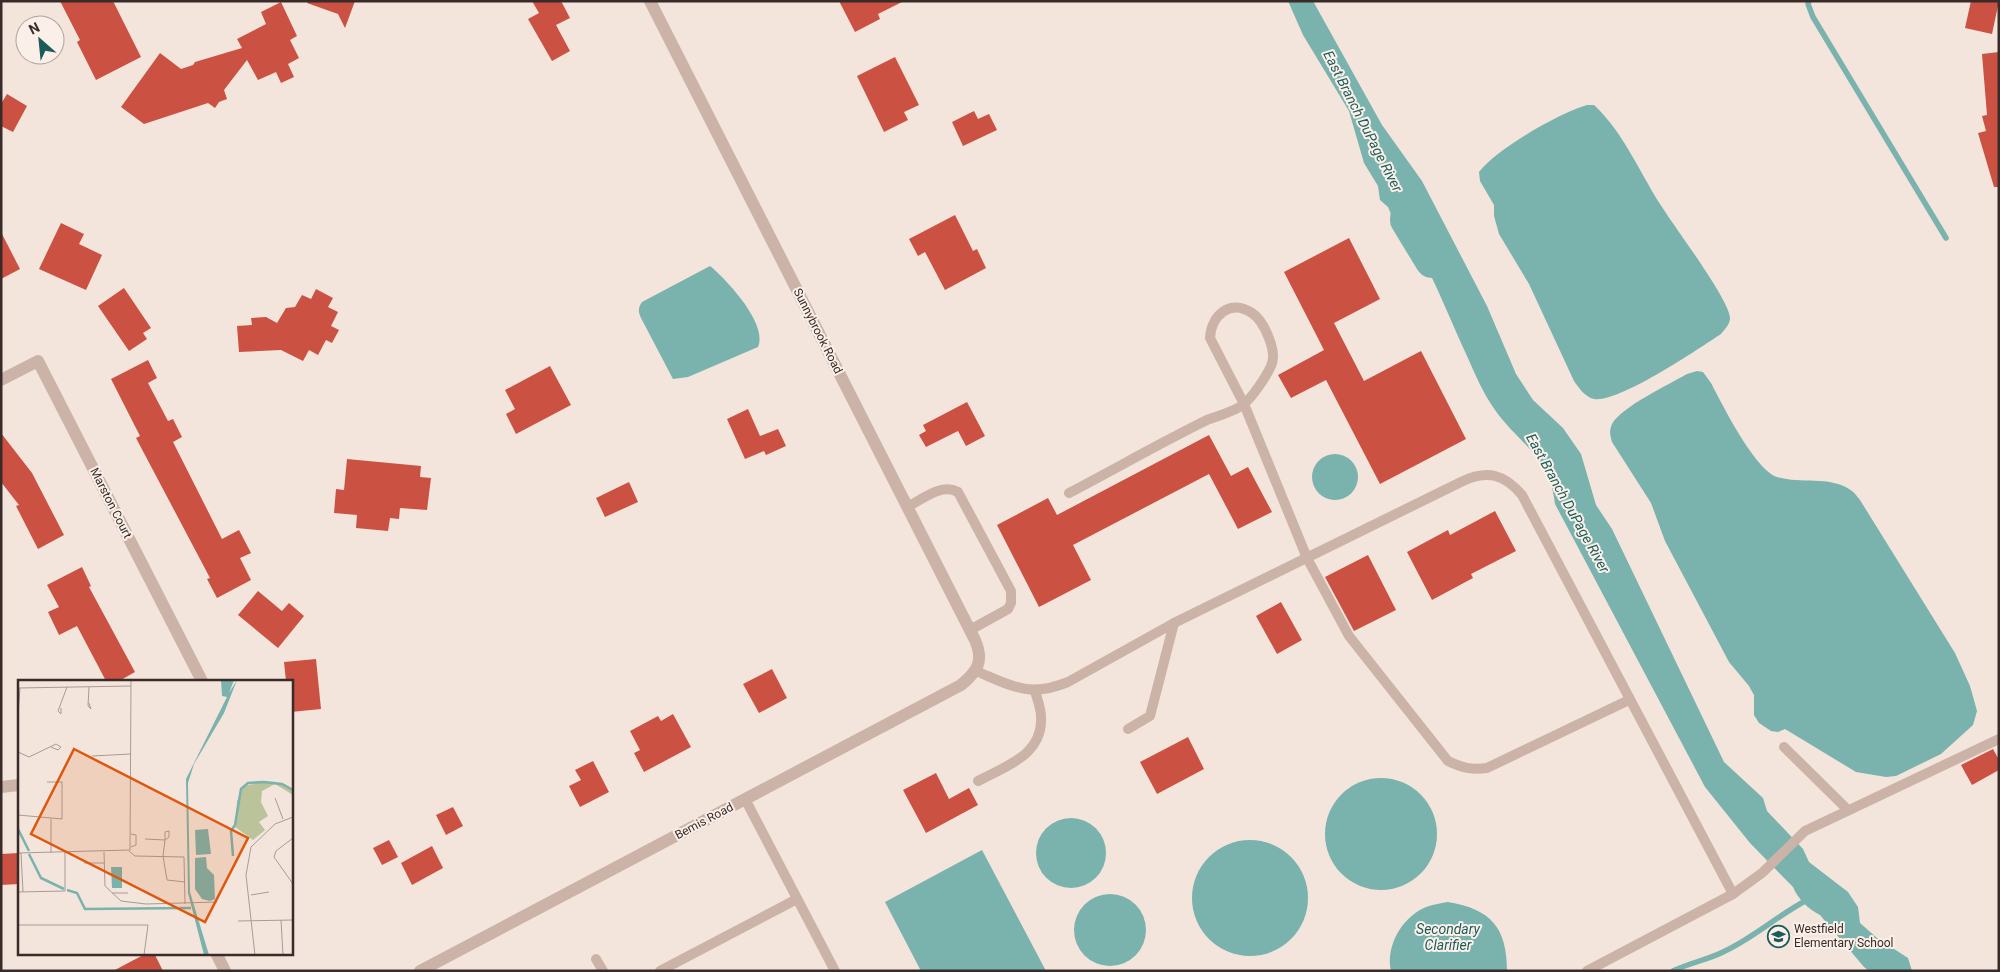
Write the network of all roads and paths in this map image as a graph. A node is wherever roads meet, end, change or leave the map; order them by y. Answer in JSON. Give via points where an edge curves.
{"nodes":[{"id":1,"x":650,"y":1,"type":"edge"},
{"id":2,"x":1,"y":380,"type":"edge"},
{"id":3,"x":1244,"y":404,"type":"junction"},
{"id":4,"x":1069,"y":493,"type":"dead end"},
{"id":5,"x":908,"y":507,"type":"junction"},
{"id":6,"x":1307,"y":558,"type":"junction"},
{"id":7,"x":1174,"y":623,"type":"junction"},
{"id":8,"x":970,"y":630,"type":"junction"},
{"id":9,"x":977,"y":667,"type":"junction"},
{"id":10,"x":201,"y":680,"type":"edge"},
{"id":11,"x":1035,"y":691,"type":"junction"},
{"id":12,"x":1630,"y":700,"type":"junction"},
{"id":13,"x":1128,"y":729,"type":"dead end"},
{"id":14,"x":1999,"y":739,"type":"edge"},
{"id":15,"x":1784,"y":748,"type":"dead end"},
{"id":16,"x":978,"y":780,"type":"dead end"},
{"id":17,"x":18,"y":785,"type":"edge"},
{"id":18,"x":1,"y":787,"type":"edge"},
{"id":19,"x":745,"y":799,"type":"junction"},
{"id":20,"x":1848,"y":810,"type":"junction"},
{"id":21,"x":1733,"y":894,"type":"junction"},
{"id":22,"x":797,"y":899,"type":"junction"},
{"id":23,"x":216,"y":954,"type":"edge"},
{"id":24,"x":596,"y":959,"type":"dead end"},
{"id":25,"x":225,"y":971,"type":"edge"},
{"id":26,"x":420,"y":971,"type":"edge"},
{"id":27,"x":603,"y":971,"type":"edge"},
{"id":28,"x":660,"y":971,"type":"edge"},
{"id":29,"x":834,"y":971,"type":"edge"},
{"id":30,"x":1587,"y":971,"type":"edge"}],
"edges":[{"from":1,"to":5,"type":"street","name":"Sunnybrook Road"},
{"from":2,"to":10,"type":"street","name":"Marston Court","via":[[38,361]]},
{"from":3,"to":3,"type":"lane","via":[[1210,338],[1214,320],[1228,309],[1245,309],[1253,314],[1273,349],[1269,370]]},
{"from":3,"to":4,"type":"lane","via":[[1206,420]]},
{"from":3,"to":6,"type":"lane"},
{"from":5,"to":8,"type":"street","name":"Sunnybrook Road"},
{"from":5,"to":8,"type":"lane","via":[[941,490],[958,492],[1006,583],[1012,597],[1008,609]]},
{"from":6,"to":7,"type":"lane"},
{"from":6,"to":12,"type":"lane","via":[[1349,636],[1439,751],[1460,767],[1487,768]]},
{"from":6,"to":12,"type":"lane","via":[[1475,476],[1488,474],[1502,478],[1522,496]]},
{"from":7,"to":11,"type":"lane","via":[[1068,682],[1052,689]]},
{"from":7,"to":13,"type":"lane","via":[[1150,716]]},
{"from":8,"to":9,"type":"street","name":"Sunnybrook Road","via":[[979,649]]},
{"from":9,"to":11,"type":"lane","via":[[1018,689]]},
{"from":9,"to":19,"type":"street","name":"Bemis Road","via":[[961,685]]},
{"from":11,"to":16,"type":"lane","via":[[1041,715],[1037,741],[1019,759]]},
{"from":12,"to":21,"type":"lane"},
{"from":14,"to":20,"type":"lane"},
{"from":15,"to":20,"type":"lane"},
{"from":17,"to":18,"type":"street"},
{"from":19,"to":22,"type":"lane"},
{"from":19,"to":26,"type":"street","name":"Bemis Road"},
{"from":20,"to":21,"type":"lane","via":[[1805,831],[1762,873]]},
{"from":21,"to":30,"type":"lane"},
{"from":22,"to":28,"type":"lane"},
{"from":22,"to":29,"type":"lane"},
{"from":23,"to":25,"type":"street"},
{"from":24,"to":27,"type":"lane"}]}
